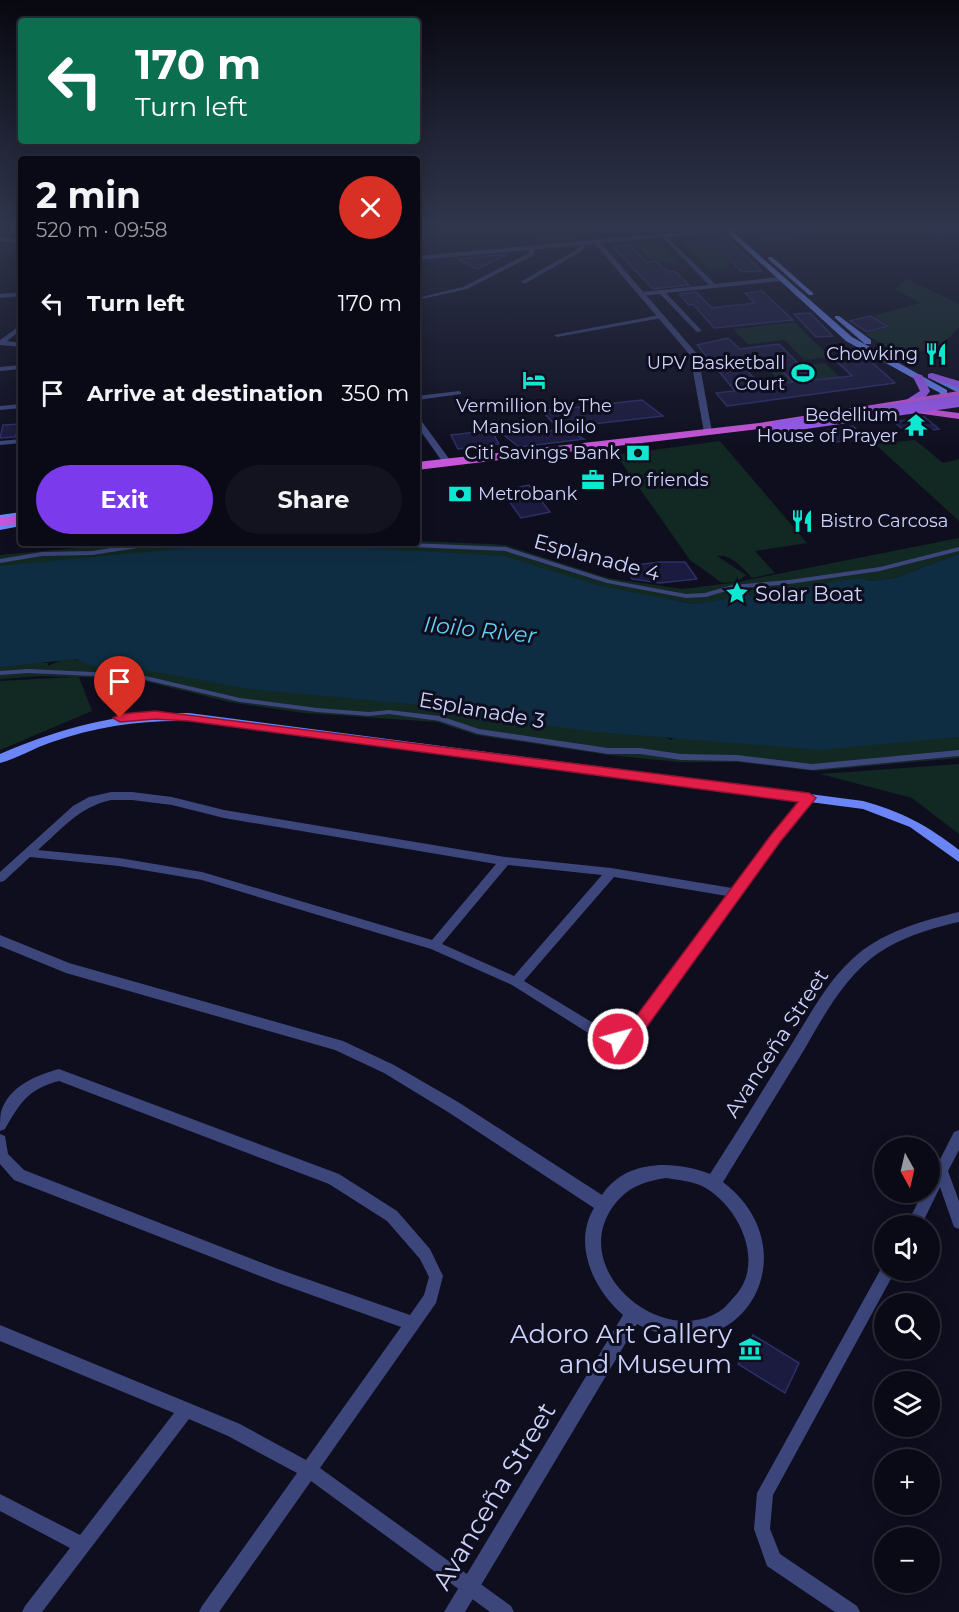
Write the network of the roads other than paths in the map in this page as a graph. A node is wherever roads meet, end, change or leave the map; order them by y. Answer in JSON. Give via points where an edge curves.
{"nodes":[{"id":1,"x":648,"y":301,"type":"edge"},
{"id":2,"x":671,"y":301,"type":"edge"},
{"id":3,"x":806,"y":301,"type":"edge"},
{"id":4,"x":821,"y":301,"type":"edge"},
{"id":5,"x":660,"y":317,"type":"junction"},
{"id":6,"x":18,"y":329,"type":"edge"},
{"id":7,"x":699,"y":331,"type":"dead end"},
{"id":8,"x":557,"y":335,"type":"dead end"},
{"id":9,"x":1,"y":343,"type":"edge"},
{"id":10,"x":18,"y":345,"type":"edge"},
{"id":11,"x":18,"y":367,"type":"edge"},
{"id":12,"x":0,"y":369,"type":"edge"},
{"id":13,"x":932,"y":376,"type":"junction"},
{"id":14,"x":918,"y":377,"type":"junction"},
{"id":15,"x":959,"y":385,"type":"edge"},
{"id":16,"x":959,"y":392,"type":"edge"},
{"id":17,"x":459,"y":393,"type":"dead end"},
{"id":18,"x":944,"y":396,"type":"junction"},
{"id":19,"x":420,"y":398,"type":"edge"},
{"id":20,"x":910,"y":402,"type":"junction"},
{"id":21,"x":18,"y":406,"type":"edge"},
{"id":22,"x":959,"y":407,"type":"edge"},
{"id":23,"x":0,"y":408,"type":"edge"},
{"id":24,"x":420,"y":426,"type":"edge"},
{"id":25,"x":768,"y":428,"type":"junction"},
{"id":26,"x":708,"y":432,"type":"junction"},
{"id":27,"x":18,"y":441,"type":"edge"},
{"id":28,"x":0,"y":442,"type":"edge"},
{"id":29,"x":447,"y":462,"type":"junction"},
{"id":30,"x":420,"y":466,"type":"edge"},
{"id":31,"x":420,"y":474,"type":"edge"},
{"id":32,"x":0,"y":518,"type":"edge"},
{"id":33,"x":18,"y":519,"type":"edge"},
{"id":34,"x":18,"y":519,"type":"edge"},
{"id":35,"x":18,"y":520,"type":"edge"},
{"id":36,"x":0,"y":522,"type":"edge"},
{"id":37,"x":0,"y":527,"type":"edge"},
{"id":38,"x":420,"y":545,"type":"edge"},
{"id":39,"x":140,"y":546,"type":"edge"},
{"id":40,"x":959,"y":549,"type":"edge"},
{"id":41,"x":0,"y":561,"type":"edge"},
{"id":42,"x":0,"y":674,"type":"edge"},
{"id":43,"x":959,"y":753,"type":"edge"},
{"id":44,"x":0,"y":759,"type":"edge"},
{"id":45,"x":809,"y":798,"type":"junction"},
{"id":46,"x":30,"y":853,"type":"junction"},
{"id":47,"x":959,"y":856,"type":"edge"},
{"id":48,"x":505,"y":861,"type":"junction"},
{"id":49,"x":611,"y":872,"type":"junction"},
{"id":50,"x":0,"y":878,"type":"edge"},
{"id":51,"x":735,"y":893,"type":"junction"},
{"id":52,"x":959,"y":917,"type":"edge"},
{"id":53,"x":0,"y":940,"type":"edge"},
{"id":54,"x":434,"y":945,"type":"junction"},
{"id":55,"x":516,"y":982,"type":"junction"},
{"id":56,"x":0,"y":1125,"type":"edge"},
{"id":57,"x":959,"y":1136,"type":"edge"},
{"id":58,"x":0,"y":1140,"type":"edge"},
{"id":59,"x":942,"y":1172,"type":"junction"},
{"id":60,"x":713,"y":1184,"type":"junction"},
{"id":61,"x":603,"y":1205,"type":"junction"},
{"id":62,"x":919,"y":1215,"type":"edge"},
{"id":63,"x":959,"y":1222,"type":"edge"},
{"id":64,"x":882,"y":1281,"type":"edge"},
{"id":65,"x":633,"y":1314,"type":"junction"},
{"id":66,"x":413,"y":1324,"type":"junction"},
{"id":67,"x":0,"y":1333,"type":"edge"},
{"id":68,"x":186,"y":1410,"type":"junction"},
{"id":69,"x":309,"y":1470,"type":"junction"},
{"id":70,"x":0,"y":1502,"type":"edge"},
{"id":71,"x":82,"y":1545,"type":"junction"},
{"id":72,"x":469,"y":1586,"type":"junction"},
{"id":73,"x":31,"y":1612,"type":"edge"},
{"id":74,"x":208,"y":1612,"type":"edge"},
{"id":75,"x":454,"y":1612,"type":"edge"},
{"id":76,"x":505,"y":1612,"type":"edge"},
{"id":77,"x":851,"y":1612,"type":"edge"}],
"edges":[{"from":1,"to":5,"type":"street"},
{"from":2,"to":7,"type":"street"},
{"from":3,"to":14,"type":"main road","via":[[849,339]]},
{"from":4,"to":13,"type":"main road","via":[[866,341]]},
{"from":5,"to":8,"type":"street"},
{"from":5,"to":26,"type":"street","via":[[694,355]]},
{"from":6,"to":9,"type":"street"},
{"from":9,"to":10,"type":"street"},
{"from":11,"to":12,"type":"street"},
{"from":13,"to":15,"type":"main road"},
{"from":13,"to":16,"type":"main road"},
{"from":14,"to":18,"type":"main road","via":[[944,392]]},
{"from":14,"to":20,"type":"main road","via":[[925,391]]},
{"from":16,"to":18,"type":"highway"},
{"from":17,"to":19,"type":"street"},
{"from":18,"to":20,"type":"highway"},
{"from":18,"to":22,"type":"highway"},
{"from":20,"to":25,"type":"highway"},
{"from":21,"to":23,"type":"street"},
{"from":22,"to":25,"type":"main road","bridge":true},
{"from":22,"to":25,"type":"highway"},
{"from":24,"to":29,"type":"street"},
{"from":25,"to":26,"type":"highway"},
{"from":25,"to":31,"type":"highway"},
{"from":26,"to":29,"type":"highway"},
{"from":27,"to":28,"type":"street"},
{"from":29,"to":30,"type":"highway"},
{"from":32,"to":33,"type":"main road"},
{"from":34,"to":36,"type":"highway"},
{"from":35,"to":37,"type":"main road"},
{"from":38,"to":40,"type":"street","name":"Esplanade 4","via":[[506,549],[609,582],[686,596],[880,569]]},
{"from":39,"to":41,"type":"street"},
{"from":42,"to":43,"type":"street","name":"Esplanade 3","via":[[28,671],[137,676],[293,708],[440,718],[478,731],[608,751],[737,758],[812,767]]},
{"from":44,"to":45,"type":"main road","via":[[83,726],[155,715]]},
{"from":45,"to":47,"type":"main road","via":[[863,805],[908,819]]},
{"from":45,"to":51,"type":"street"},
{"from":46,"to":48,"type":"street","via":[[77,809],[102,798],[132,796]]},
{"from":46,"to":50,"type":"street"},
{"from":46,"to":54,"type":"street","via":[[119,861],[202,876]]},
{"from":48,"to":49,"type":"street"},
{"from":48,"to":54,"type":"street"},
{"from":49,"to":51,"type":"street"},
{"from":49,"to":55,"type":"street"},
{"from":51,"to":55,"type":"street","via":[[632,1034],[618,1039],[605,1037]]},
{"from":52,"to":60,"type":"street","name":"Avanceña Street","via":[[891,941],[864,956],[848,972]]},
{"from":53,"to":61,"type":"street","via":[[66,968],[338,1045],[389,1069],[453,1107]]},
{"from":54,"to":55,"type":"street"},
{"from":56,"to":66,"type":"street","via":[[20,1091],[59,1075],[334,1179],[392,1216],[425,1254],[436,1276],[431,1298]]},
{"from":57,"to":59,"type":"street"},
{"from":58,"to":66,"type":"street","via":[[2,1157],[19,1174],[278,1276]]},
{"from":59,"to":62,"type":"street"},
{"from":59,"to":63,"type":"street"},
{"from":60,"to":61,"type":"street","via":[[690,1174],[642,1174],[621,1184]]},
{"from":60,"to":65,"type":"street","via":[[735,1203],[751,1227],[758,1254],[755,1281],[741,1305],[720,1322],[691,1330],[661,1327]]},
{"from":61,"to":65,"type":"street","via":[[594,1222],[592,1246],[598,1272],[612,1295]]},
{"from":64,"to":77,"type":"street","via":[[765,1493],[762,1529],[773,1560]]},
{"from":65,"to":72,"type":"street","name":"Avanceña Street"},
{"from":66,"to":69,"type":"street"},
{"from":67,"to":68,"type":"street"},
{"from":68,"to":69,"type":"street","via":[[234,1430]]},
{"from":68,"to":71,"type":"street"},
{"from":69,"to":72,"type":"street"},
{"from":69,"to":74,"type":"street"},
{"from":70,"to":71,"type":"street"},
{"from":71,"to":73,"type":"street"},
{"from":72,"to":75,"type":"street","name":"Avanceña Street"},
{"from":72,"to":76,"type":"street"}]}
